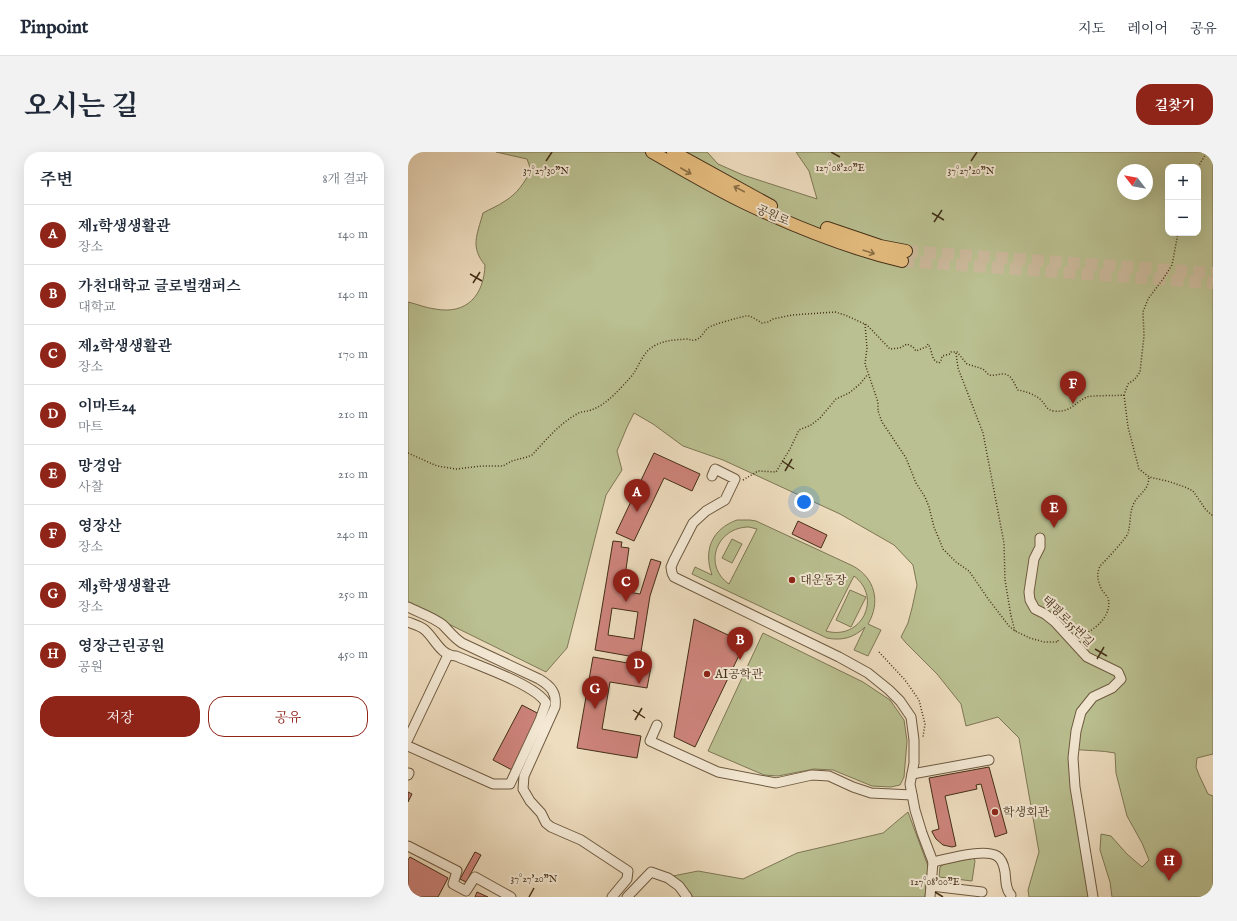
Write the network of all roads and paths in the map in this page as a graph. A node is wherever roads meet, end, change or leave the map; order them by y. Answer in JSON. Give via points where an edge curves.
{"nodes":[{"id":1,"x":652,"y":152,"type":"edge"},
{"id":2,"x":673,"y":152,"type":"edge"},
{"id":3,"x":1207,"y":152,"type":"edge"},
{"id":4,"x":1200,"y":164,"type":"edge"},
{"id":5,"x":1177,"y":236,"type":"edge"},
{"id":6,"x":865,"y":324,"type":"junction"},
{"id":7,"x":956,"y":353,"type":"junction"},
{"id":8,"x":868,"y":374,"type":"junction"},
{"id":9,"x":1124,"y":395,"type":"junction"},
{"id":10,"x":408,"y":453,"type":"edge"},
{"id":11,"x":712,"y":476,"type":"dead end"},
{"id":12,"x":1149,"y":477,"type":"junction"},
{"id":13,"x":735,"y":479,"type":"junction"},
{"id":14,"x":1213,"y":516,"type":"edge"},
{"id":15,"x":1040,"y":538,"type":"dead end"},
{"id":16,"x":408,"y":608,"type":"edge"},
{"id":17,"x":408,"y":622,"type":"edge"},
{"id":18,"x":1060,"y":627,"type":"junction"},
{"id":19,"x":1015,"y":631,"type":"junction"},
{"id":20,"x":1071,"y":641,"type":"junction"},
{"id":21,"x":879,"y":652,"type":"dead end"},
{"id":22,"x":448,"y":655,"type":"junction"},
{"id":23,"x":657,"y":725,"type":"dead end"},
{"id":24,"x":408,"y":739,"type":"edge"},
{"id":25,"x":922,"y":739,"type":"dead end"},
{"id":26,"x":408,"y":746,"type":"edge"},
{"id":27,"x":989,"y":760,"type":"dead end"},
{"id":28,"x":912,"y":774,"type":"junction"},
{"id":29,"x":912,"y":794,"type":"junction"},
{"id":30,"x":408,"y":846,"type":"edge"},
{"id":31,"x":933,"y":862,"type":"junction"},
{"id":32,"x":931,"y":886,"type":"junction"},
{"id":33,"x":982,"y":892,"type":"dead end"},
{"id":34,"x":1011,"y":895,"type":"dead end"},
{"id":35,"x":511,"y":897,"type":"edge"},
{"id":36,"x":612,"y":897,"type":"edge"},
{"id":37,"x":627,"y":897,"type":"edge"},
{"id":38,"x":687,"y":897,"type":"edge"},
{"id":39,"x":930,"y":897,"type":"edge"},
{"id":40,"x":1093,"y":897,"type":"edge"}],
"edges":[{"from":1,"to":2,"type":"main road","name":"공원로","one_way":true,"via":[[742,202],[873,254],[904,256],[764,203]]},
{"from":3,"to":4,"type":"path"},
{"from":5,"to":9,"type":"path","via":[[1172,265],[1148,299],[1143,312],[1144,336],[1140,372],[1128,384]]},
{"from":6,"to":7,"type":"path","via":[[890,349],[907,344],[916,351],[928,344],[932,358],[939,363],[942,356],[951,352]]},
{"from":6,"to":8,"type":"path","via":[[865,364]]},
{"from":6,"to":10,"type":"path","via":[[845,314],[832,312],[792,315],[762,323],[746,316],[708,328],[699,339],[665,341],[648,349],[637,370],[613,395],[600,405],[577,413],[560,425],[532,455],[512,460],[504,466],[456,469],[437,466]]},
{"from":7,"to":9,"type":"path","via":[[967,364],[983,369],[989,375],[1005,374],[1011,378],[1018,390],[1036,397],[1046,408],[1054,411],[1072,408],[1088,396]]},
{"from":7,"to":19,"type":"path","via":[[958,368],[983,433],[1004,543],[1005,580]]},
{"from":8,"to":13,"type":"path","via":[[849,393],[836,399],[820,418],[799,430],[776,472],[758,471],[744,480]]},
{"from":8,"to":19,"type":"path","via":[[878,402],[880,418],[906,458],[925,497],[943,549],[969,571]]},
{"from":9,"to":12,"type":"path","via":[[1128,427],[1140,469]]},
{"from":11,"to":13,"type":"street","via":[[715,469]]},
{"from":12,"to":14,"type":"path","via":[[1193,491]]},
{"from":12,"to":20,"type":"path","via":[[1148,486],[1132,507],[1128,534],[1100,566],[1098,572],[1097,580],[1108,599],[1105,617],[1086,634],[1074,637]]},
{"from":13,"to":28,"type":"street","via":[[725,500],[706,511],[693,523],[671,567],[674,577],[839,657],[868,673],[889,690],[911,716],[914,740]]},
{"from":15,"to":18,"type":"street","name":"태평로55번길","via":[[1040,547],[1034,559],[1030,600],[1035,609]]},
{"from":16,"to":36,"type":"street","via":[[437,621],[462,643],[548,684],[555,695],[555,707],[524,776],[523,789],[551,827],[581,840],[628,872],[628,879]]},
{"from":17,"to":22,"type":"street","via":[[424,630]]},
{"from":18,"to":19,"type":"path","via":[[1058,642],[1044,642]]},
{"from":18,"to":20,"type":"street","name":"태평로55번길"},
{"from":20,"to":40,"type":"street","name":"태평로55번길","via":[[1087,657],[1118,672],[1121,679],[1112,688],[1093,697],[1081,712],[1076,731],[1073,758],[1074,787]]},
{"from":21,"to":25,"type":"path","via":[[905,680],[919,700],[925,724]]},
{"from":22,"to":24,"type":"street"},
{"from":22,"to":26,"type":"street","via":[[512,680],[543,698],[546,704],[540,720],[510,784],[493,784]]},
{"from":23,"to":29,"type":"street","via":[[650,741],[718,772],[776,783],[812,775],[829,776],[871,793]]},
{"from":27,"to":28,"type":"street"},
{"from":28,"to":29,"type":"street"},
{"from":29,"to":31,"type":"street"},
{"from":30,"to":35,"type":"street","via":[[457,871],[452,884],[466,891],[475,877]]},
{"from":31,"to":32,"type":"street"},
{"from":31,"to":34,"type":"street","via":[[979,854],[996,855],[1003,863],[1007,890]]},
{"from":32,"to":33,"type":"street"},
{"from":32,"to":39,"type":"street"},
{"from":37,"to":38,"type":"street","via":[[651,872],[668,878],[679,886]]}]}
